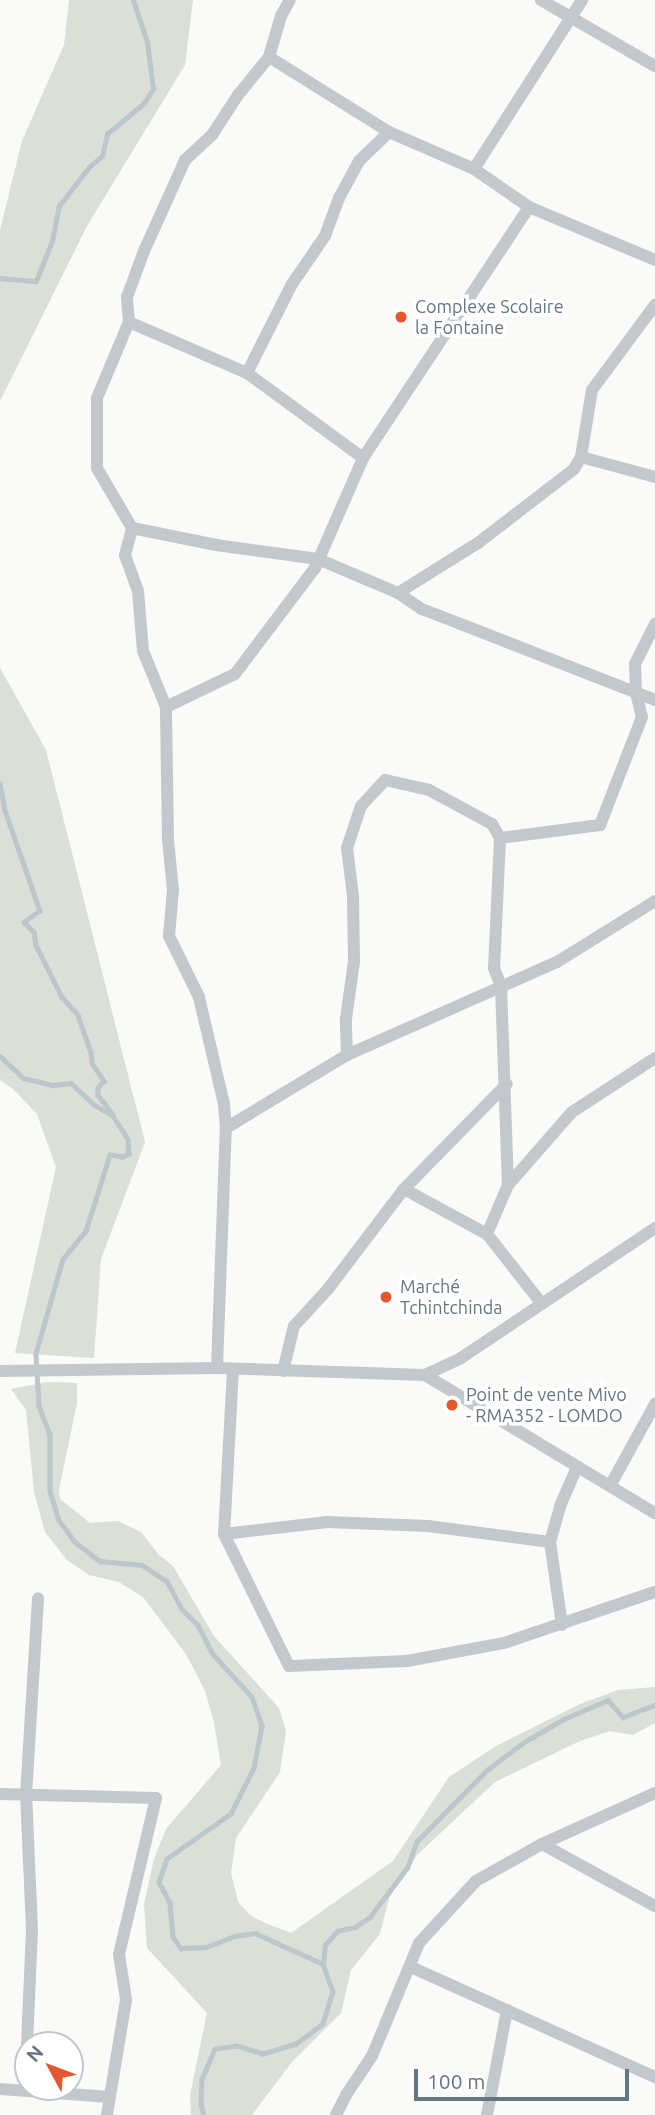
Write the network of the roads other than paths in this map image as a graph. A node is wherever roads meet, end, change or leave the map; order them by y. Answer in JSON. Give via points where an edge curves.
{"nodes":[{"id":1,"x":290,"y":0,"type":"edge"},
{"id":2,"x":541,"y":0,"type":"edge"},
{"id":3,"x":582,"y":0,"type":"edge"},
{"id":4,"x":572,"y":18,"type":"junction"},
{"id":5,"x":269,"y":57,"type":"junction"},
{"id":6,"x":655,"y":66,"type":"edge"},
{"id":7,"x":389,"y":132,"type":"junction"},
{"id":8,"x":474,"y":169,"type":"junction"},
{"id":9,"x":528,"y":207,"type":"junction"},
{"id":10,"x":655,"y":260,"type":"edge"},
{"id":11,"x":655,"y":305,"type":"edge"},
{"id":12,"x":129,"y":322,"type":"junction"},
{"id":13,"x":247,"y":373,"type":"junction"},
{"id":14,"x":581,"y":457,"type":"junction"},
{"id":15,"x":363,"y":458,"type":"junction"},
{"id":16,"x":655,"y":477,"type":"edge"},
{"id":17,"x":132,"y":528,"type":"junction"},
{"id":18,"x":318,"y":559,"type":"junction"},
{"id":19,"x":397,"y":593,"type":"junction"},
{"id":20,"x":655,"y":624,"type":"edge"},
{"id":21,"x":636,"y":693,"type":"junction"},
{"id":22,"x":655,"y":700,"type":"edge"},
{"id":23,"x":166,"y":707,"type":"junction"},
{"id":24,"x":500,"y":838,"type":"junction"},
{"id":25,"x":655,"y":901,"type":"edge"},
{"id":26,"x":501,"y":986,"type":"junction"},
{"id":27,"x":347,"y":1055,"type":"junction"},
{"id":28,"x":655,"y":1058,"type":"edge"},
{"id":29,"x":507,"y":1084,"type":"junction"},
{"id":30,"x":226,"y":1128,"type":"junction"},
{"id":31,"x":508,"y":1185,"type":"junction"},
{"id":32,"x":404,"y":1189,"type":"junction"},
{"id":33,"x":655,"y":1228,"type":"edge"},
{"id":34,"x":487,"y":1234,"type":"junction"},
{"id":35,"x":542,"y":1304,"type":"junction"},
{"id":36,"x":218,"y":1368,"type":"junction"},
{"id":37,"x":233,"y":1369,"type":"junction"},
{"id":38,"x":4,"y":1371,"type":"edge"},
{"id":39,"x":282,"y":1371,"type":"junction"},
{"id":40,"x":425,"y":1375,"type":"junction"},
{"id":41,"x":655,"y":1404,"type":"edge"},
{"id":42,"x":577,"y":1467,"type":"junction"},
{"id":43,"x":610,"y":1486,"type":"junction"},
{"id":44,"x":655,"y":1513,"type":"edge"},
{"id":45,"x":224,"y":1534,"type":"junction"},
{"id":46,"x":550,"y":1542,"type":"junction"},
{"id":47,"x":655,"y":1592,"type":"edge"},
{"id":48,"x":38,"y":1598,"type":"dead end"},
{"id":49,"x":562,"y":1625,"type":"junction"},
{"id":50,"x":655,"y":1793,"type":"edge"},
{"id":51,"x":0,"y":1794,"type":"edge"},
{"id":52,"x":26,"y":1795,"type":"junction"},
{"id":53,"x":542,"y":1844,"type":"junction"},
{"id":54,"x":655,"y":1906,"type":"edge"},
{"id":55,"x":411,"y":1966,"type":"junction"},
{"id":56,"x":507,"y":2010,"type":"junction"},
{"id":57,"x":28,"y":2031,"type":"edge"},
{"id":58,"x":655,"y":2077,"type":"edge"},
{"id":59,"x":84,"y":2095,"type":"edge"},
{"id":60,"x":110,"y":2097,"type":"junction"},
{"id":61,"x":107,"y":2115,"type":"edge"},
{"id":62,"x":336,"y":2115,"type":"edge"},
{"id":63,"x":487,"y":2115,"type":"edge"}],
"edges":[{"from":1,"to":5,"type":"street"},
{"from":2,"to":4,"type":"street"},
{"from":3,"to":4,"type":"street"},
{"from":4,"to":6,"type":"street"},
{"from":4,"to":8,"type":"street"},
{"from":5,"to":7,"type":"street"},
{"from":5,"to":12,"type":"street","via":[[212,135],[186,160],[127,297]]},
{"from":7,"to":8,"type":"street"},
{"from":7,"to":13,"type":"street","via":[[359,161],[325,236],[292,284]]},
{"from":8,"to":9,"type":"street"},
{"from":9,"to":10,"type":"street"},
{"from":9,"to":15,"type":"street"},
{"from":11,"to":14,"type":"street","via":[[592,390]]},
{"from":12,"to":13,"type":"street"},
{"from":12,"to":17,"type":"street","via":[[97,398],[97,468]]},
{"from":13,"to":15,"type":"street"},
{"from":14,"to":16,"type":"street"},
{"from":14,"to":19,"type":"street","via":[[574,469],[478,543]]},
{"from":15,"to":18,"type":"street"},
{"from":17,"to":18,"type":"street"},
{"from":17,"to":23,"type":"street","via":[[125,555],[138,591],[143,651]]},
{"from":18,"to":19,"type":"street"},
{"from":18,"to":23,"type":"street","via":[[234,674]]},
{"from":19,"to":21,"type":"street","via":[[422,609]]},
{"from":20,"to":21,"type":"street","via":[[635,664]]},
{"from":21,"to":22,"type":"street"},
{"from":21,"to":24,"type":"street","via":[[642,717],[600,825]]},
{"from":23,"to":30,"type":"street","via":[[173,890],[169,936],[199,997]]},
{"from":24,"to":26,"type":"street","via":[[494,968]]},
{"from":24,"to":27,"type":"street","via":[[492,824],[429,790],[386,780],[361,806],[347,848],[354,961],[346,1019]]},
{"from":25,"to":26,"type":"street","via":[[557,962]]},
{"from":26,"to":27,"type":"street"},
{"from":26,"to":29,"type":"street"},
{"from":27,"to":30,"type":"street"},
{"from":28,"to":31,"type":"street","via":[[572,1112]]},
{"from":29,"to":31,"type":"street"},
{"from":29,"to":32,"type":"street"},
{"from":30,"to":36,"type":"street"},
{"from":31,"to":34,"type":"street"},
{"from":32,"to":34,"type":"street"},
{"from":32,"to":39,"type":"street","via":[[294,1326]]},
{"from":33,"to":35,"type":"street"},
{"from":34,"to":35,"type":"street"},
{"from":35,"to":40,"type":"street","via":[[461,1358]]},
{"from":36,"to":37,"type":"street"},
{"from":36,"to":38,"type":"street"},
{"from":37,"to":39,"type":"street"},
{"from":37,"to":45,"type":"street"},
{"from":39,"to":40,"type":"street"},
{"from":40,"to":42,"type":"street"},
{"from":41,"to":43,"type":"street"},
{"from":42,"to":43,"type":"street"},
{"from":42,"to":46,"type":"street"},
{"from":43,"to":44,"type":"street"},
{"from":45,"to":46,"type":"street","via":[[327,1522],[428,1526]]},
{"from":45,"to":49,"type":"street","via":[[289,1667],[407,1661],[504,1643]]},
{"from":46,"to":49,"type":"street"},
{"from":47,"to":49,"type":"street"},
{"from":48,"to":52,"type":"street"},
{"from":50,"to":53,"type":"street"},
{"from":51,"to":52,"type":"street"},
{"from":52,"to":57,"type":"street","via":[[32,1930]]},
{"from":52,"to":60,"type":"street","via":[[156,1798],[119,1954],[126,2000]]},
{"from":53,"to":54,"type":"street"},
{"from":53,"to":55,"type":"street","via":[[476,1881],[419,1943]]},
{"from":55,"to":56,"type":"street"},
{"from":55,"to":62,"type":"street","via":[[372,2056]]},
{"from":56,"to":58,"type":"street"},
{"from":56,"to":63,"type":"street"},
{"from":59,"to":60,"type":"street"},
{"from":60,"to":61,"type":"street"}]}
